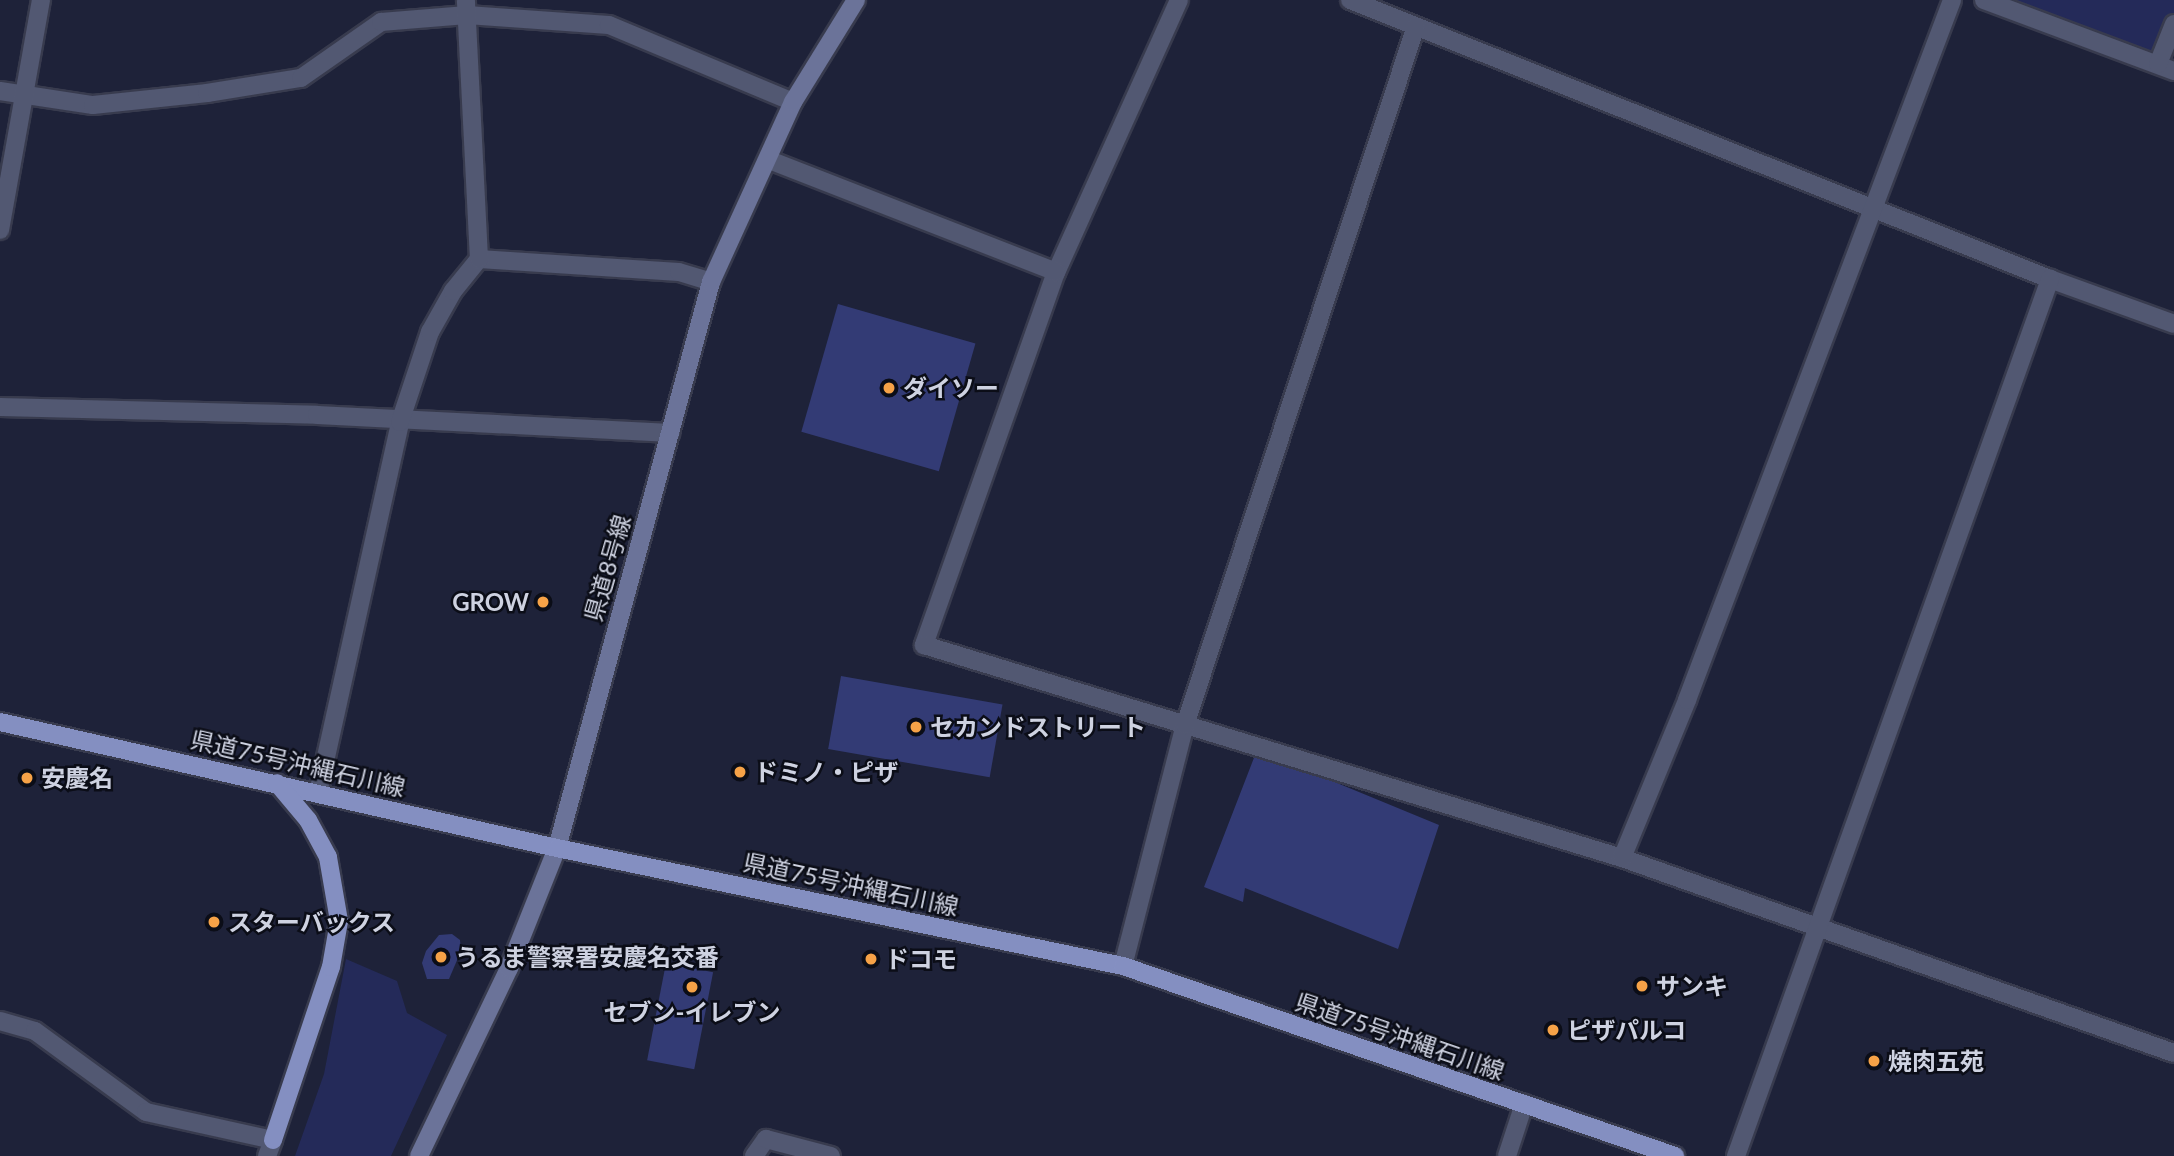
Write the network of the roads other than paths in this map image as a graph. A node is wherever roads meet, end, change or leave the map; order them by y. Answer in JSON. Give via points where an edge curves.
{"nodes":[{"id":1,"x":41,"y":0,"type":"edge"},
{"id":2,"x":856,"y":0,"type":"edge"},
{"id":3,"x":1179,"y":0,"type":"edge"},
{"id":4,"x":1350,"y":0,"type":"edge"},
{"id":5,"x":1952,"y":0,"type":"edge"},
{"id":6,"x":1984,"y":0,"type":"edge"},
{"id":7,"x":466,"y":7,"type":"edge"},
{"id":8,"x":2174,"y":24,"type":"edge"},
{"id":9,"x":1416,"y":26,"type":"junction"},
{"id":10,"x":2166,"y":67,"type":"edge"},
{"id":11,"x":0,"y":91,"type":"edge"},
{"id":12,"x":21,"y":95,"type":"junction"},
{"id":13,"x":793,"y":102,"type":"junction"},
{"id":14,"x":769,"y":160,"type":"junction"},
{"id":15,"x":1875,"y":208,"type":"junction"},
{"id":16,"x":0,"y":230,"type":"edge"},
{"id":17,"x":478,"y":259,"type":"junction"},
{"id":18,"x":1056,"y":272,"type":"junction"},
{"id":19,"x":2050,"y":279,"type":"junction"},
{"id":20,"x":711,"y":282,"type":"junction"},
{"id":21,"x":2174,"y":324,"type":"edge"},
{"id":22,"x":0,"y":407,"type":"edge"},
{"id":23,"x":400,"y":422,"type":"junction"},
{"id":24,"x":671,"y":433,"type":"junction"},
{"id":25,"x":0,"y":722,"type":"edge"},
{"id":26,"x":1185,"y":725,"type":"junction"},
{"id":27,"x":277,"y":783,"type":"junction"},
{"id":28,"x":318,"y":793,"type":"junction"},
{"id":29,"x":557,"y":848,"type":"junction"},
{"id":30,"x":1622,"y":858,"type":"junction"},
{"id":31,"x":1816,"y":926,"type":"junction"},
{"id":32,"x":1123,"y":966,"type":"junction"},
{"id":33,"x":0,"y":1021,"type":"edge"},
{"id":34,"x":2174,"y":1053,"type":"edge"},
{"id":35,"x":1524,"y":1104,"type":"junction"},
{"id":36,"x":270,"y":1148,"type":"edge"},
{"id":37,"x":419,"y":1156,"type":"edge"},
{"id":38,"x":754,"y":1156,"type":"edge"},
{"id":39,"x":831,"y":1156,"type":"edge"},
{"id":40,"x":1507,"y":1156,"type":"edge"},
{"id":41,"x":1675,"y":1156,"type":"edge"},
{"id":42,"x":1736,"y":1156,"type":"edge"}],
"edges":[{"from":1,"to":12,"type":"street"},
{"from":2,"to":13,"type":"main road","name":"県道8号線"},
{"from":3,"to":18,"type":"street"},
{"from":4,"to":9,"type":"street"},
{"from":5,"to":15,"type":"street"},
{"from":6,"to":10,"type":"street"},
{"from":7,"to":12,"type":"street","via":[[381,22],[301,78],[93,105]]},
{"from":7,"to":13,"type":"street","via":[[609,25]]},
{"from":7,"to":17,"type":"street"},
{"from":8,"to":10,"type":"street"},
{"from":9,"to":15,"type":"street"},
{"from":9,"to":26,"type":"street"},
{"from":11,"to":12,"type":"street"},
{"from":12,"to":16,"type":"street"},
{"from":13,"to":14,"type":"main road","name":"県道8号線"},
{"from":14,"to":18,"type":"street"},
{"from":14,"to":20,"type":"main road","name":"県道8号線"},
{"from":15,"to":19,"type":"street"},
{"from":15,"to":30,"type":"street"},
{"from":17,"to":20,"type":"street","via":[[679,272]]},
{"from":17,"to":23,"type":"street","via":[[430,332]]},
{"from":18,"to":26,"type":"street","via":[[924,645]]},
{"from":19,"to":21,"type":"street"},
{"from":19,"to":31,"type":"street"},
{"from":20,"to":24,"type":"main road","name":"県道8号線"},
{"from":22,"to":23,"type":"street","via":[[317,415]]},
{"from":23,"to":24,"type":"street"},
{"from":23,"to":28,"type":"street"},
{"from":24,"to":29,"type":"main road","name":"県道8号線"},
{"from":25,"to":27,"type":"main road","name":"県道75号沖縄石川線"},
{"from":26,"to":30,"type":"street"},
{"from":26,"to":32,"type":"street"},
{"from":27,"to":28,"type":"main road","name":"県道75号沖縄石川線"},
{"from":27,"to":36,"type":"main road","via":[[308,820],[328,857],[339,921],[328,978]]},
{"from":28,"to":29,"type":"main road","name":"県道75号沖縄石川線"},
{"from":29,"to":32,"type":"main road","name":"県道75号沖縄石川線"},
{"from":29,"to":37,"type":"main road","name":"県道8号線","via":[[509,968]]},
{"from":30,"to":31,"type":"street"},
{"from":31,"to":34,"type":"street"},
{"from":31,"to":42,"type":"street"},
{"from":32,"to":35,"type":"main road","name":"県道75号沖縄石川線"},
{"from":33,"to":36,"type":"street","via":[[35,1031],[145,1112]]},
{"from":35,"to":40,"type":"street"},
{"from":35,"to":41,"type":"main road","name":"県道75号沖縄石川線"},
{"from":38,"to":39,"type":"street","via":[[766,1139]]}]}
